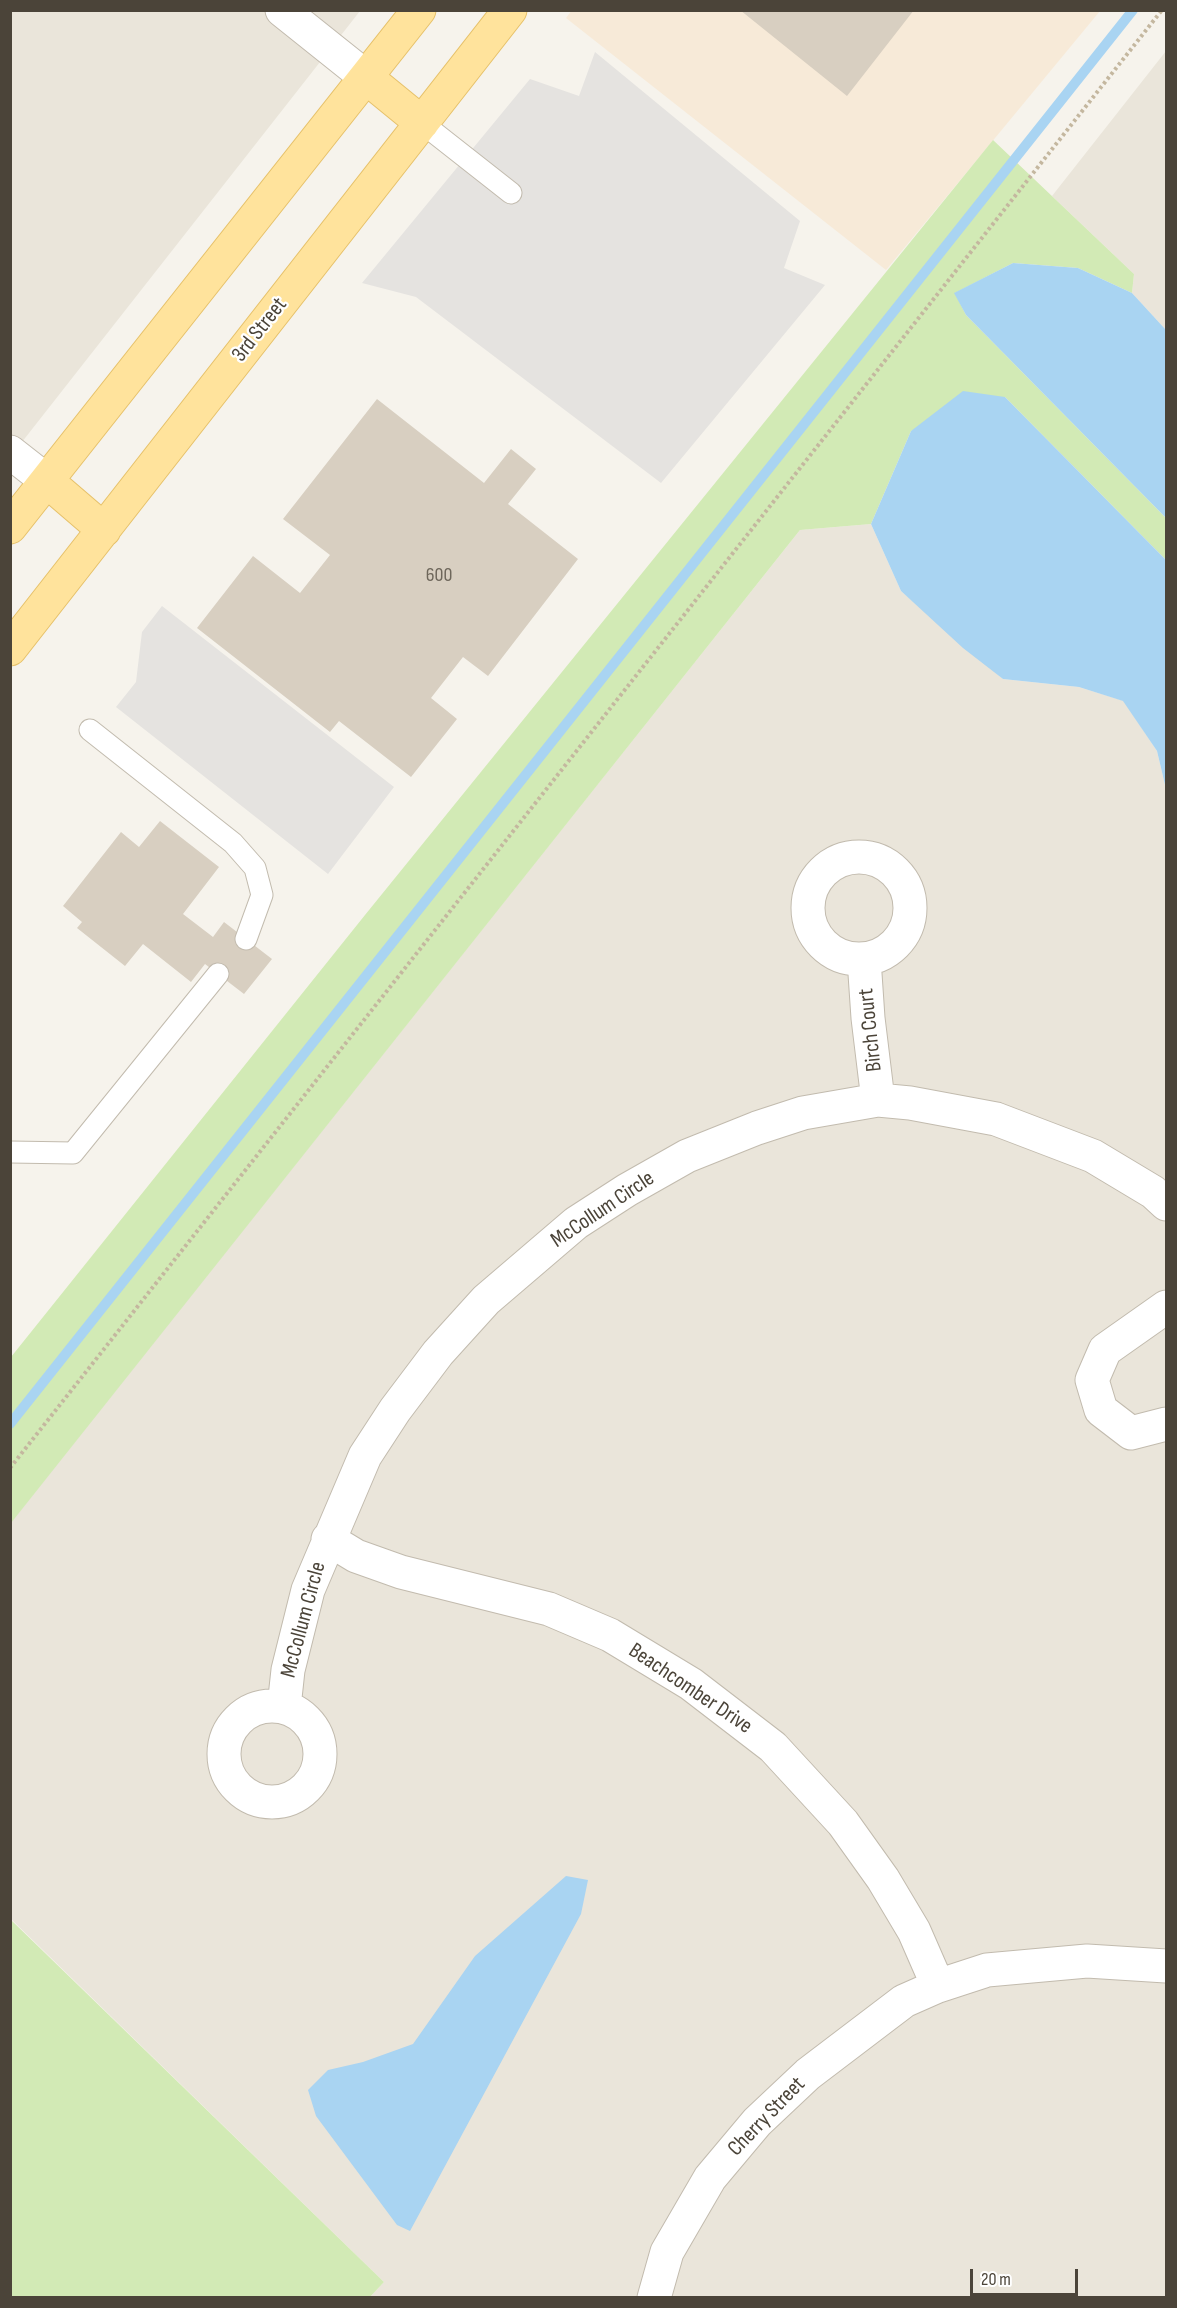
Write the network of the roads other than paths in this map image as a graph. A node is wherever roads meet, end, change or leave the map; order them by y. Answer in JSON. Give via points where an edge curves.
{"nodes":[{"id":1,"x":282,"y":10,"type":"edge"},
{"id":2,"x":419,"y":10,"type":"edge"},
{"id":3,"x":510,"y":10,"type":"edge"},
{"id":4,"x":367,"y":78,"type":"junction"},
{"id":5,"x":422,"y":123,"type":"junction"},
{"id":6,"x":511,"y":193,"type":"dead end"},
{"id":7,"x":10,"y":452,"type":"edge"},
{"id":8,"x":47,"y":481,"type":"junction"},
{"id":9,"x":10,"y":527,"type":"edge"},
{"id":10,"x":104,"y":530,"type":"junction"},
{"id":11,"x":10,"y":648,"type":"edge"},
{"id":12,"x":90,"y":730,"type":"dead end"},
{"id":13,"x":246,"y":939,"type":"dead end"},
{"id":14,"x":864,"y":959,"type":"dead end"},
{"id":15,"x":218,"y":974,"type":"dead end"},
{"id":16,"x":878,"y":1100,"type":"junction"},
{"id":17,"x":10,"y":1152,"type":"edge"},
{"id":18,"x":1167,"y":1204,"type":"edge"},
{"id":19,"x":1167,"y":1307,"type":"edge"},
{"id":20,"x":1167,"y":1424,"type":"edge"},
{"id":21,"x":328,"y":1539,"type":"junction"},
{"id":22,"x":284,"y":1707,"type":"dead end"},
{"id":23,"x":1167,"y":1966,"type":"edge"},
{"id":24,"x":938,"y":1986,"type":"junction"},
{"id":25,"x":654,"y":2298,"type":"edge"}],
"edges":[{"from":1,"to":4,"type":"street"},
{"from":2,"to":4,"type":"main road"},
{"from":3,"to":5,"type":"main road","name":"3rd Street"},
{"from":4,"to":5,"type":"main road"},
{"from":4,"to":8,"type":"main road"},
{"from":5,"to":6,"type":"lane"},
{"from":5,"to":10,"type":"main road","name":"3rd Street"},
{"from":7,"to":8,"type":"street"},
{"from":8,"to":9,"type":"main road"},
{"from":8,"to":10,"type":"main road"},
{"from":10,"to":11,"type":"main road","name":"3rd Street"},
{"from":12,"to":13,"type":"lane","via":[[233,843],[255,868],[262,895]]},
{"from":14,"to":16,"type":"street","name":"Birch Court"},
{"from":15,"to":17,"type":"lane","via":[[73,1153]]},
{"from":16,"to":18,"type":"street","name":"McCollum Circle","via":[[996,1119],[1093,1156]]},
{"from":16,"to":21,"type":"street","name":"McCollum Circle","via":[[803,1113],[748,1131],[687,1156],[576,1222],[486,1300],[438,1353],[365,1456]]},
{"from":19,"to":20,"type":"street","via":[[1105,1350],[1092,1380],[1101,1410],[1131,1433]]},
{"from":21,"to":22,"type":"street","name":"McCollum Circle","via":[[308,1590],[288,1670]]},
{"from":21,"to":24,"type":"street","name":"Beachcomber Drive","via":[[356,1556],[401,1572],[549,1609],[610,1635],[691,1684],[773,1747],[843,1823],[914,1930]]},
{"from":23,"to":24,"type":"street","name":"Cherry Street","via":[[1087,1961],[1026,1965],[987,1970]]},
{"from":24,"to":25,"type":"street","name":"Cherry Street","via":[[904,2001],[808,2074],[757,2122],[705,2187],[667,2252]]}]}
